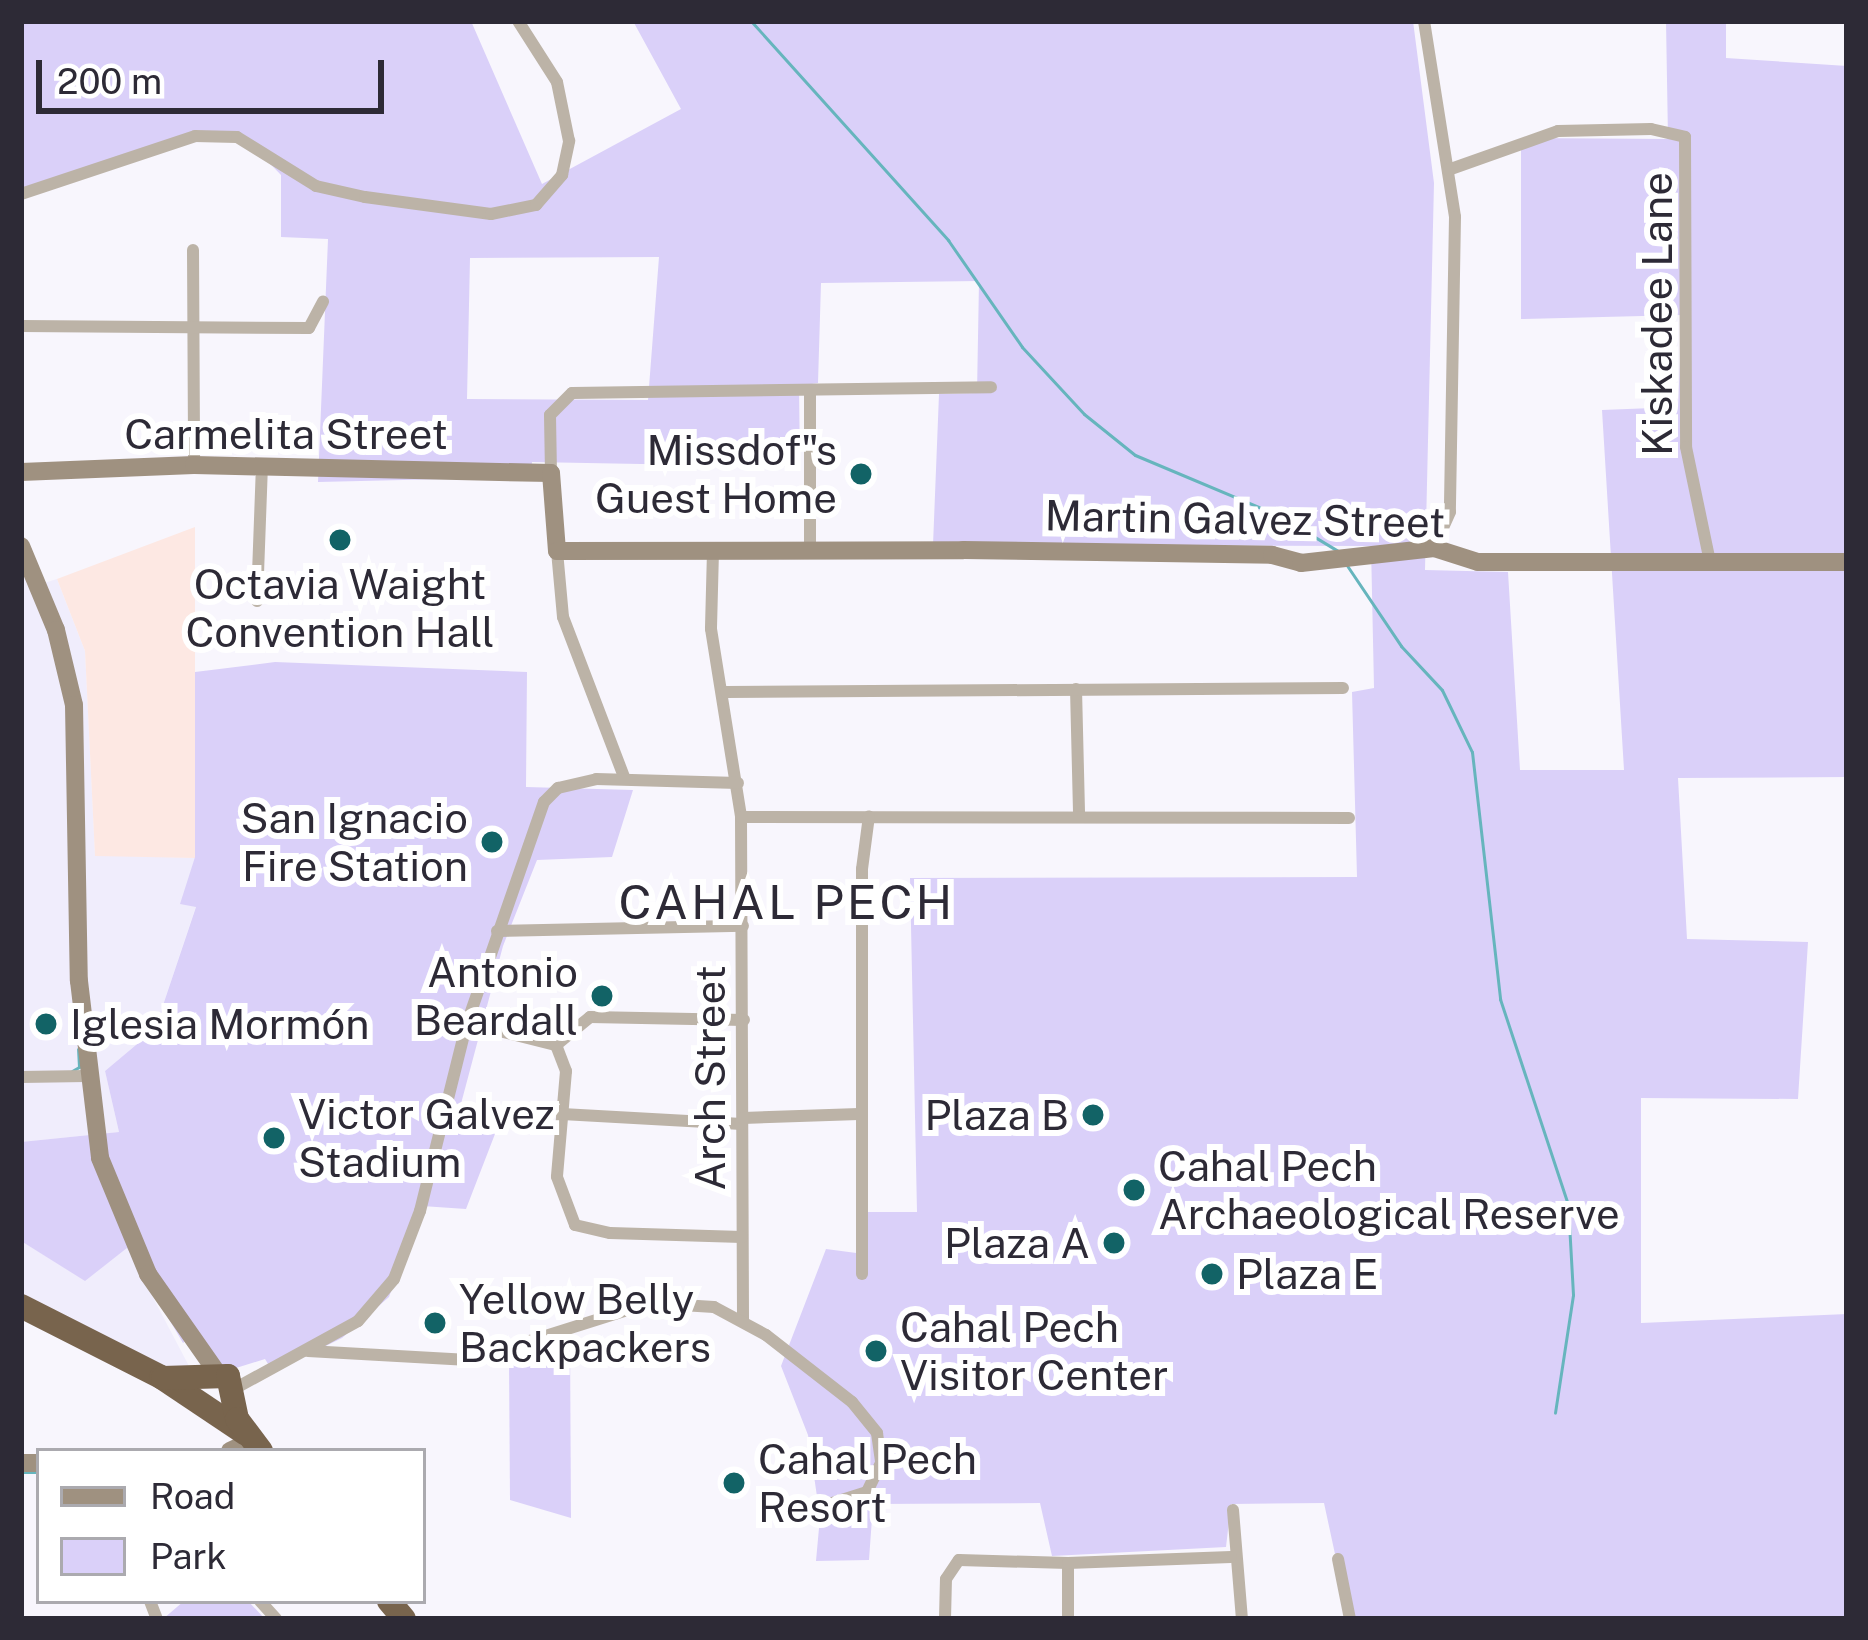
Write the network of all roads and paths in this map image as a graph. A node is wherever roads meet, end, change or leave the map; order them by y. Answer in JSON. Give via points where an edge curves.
{"nodes":[{"id":1,"x":518,"y":21,"type":"edge"},
{"id":2,"x":1424,"y":21,"type":"edge"},
{"id":3,"x":1448,"y":170,"type":"junction"},
{"id":4,"x":21,"y":194,"type":"edge"},
{"id":5,"x":193,"y":250,"type":"dead end"},
{"id":6,"x":322,"y":302,"type":"dead end"},
{"id":7,"x":21,"y":326,"type":"edge"},
{"id":8,"x":193,"y":326,"type":"junction"},
{"id":9,"x":991,"y":387,"type":"dead end"},
{"id":10,"x":810,"y":391,"type":"junction"},
{"id":11,"x":194,"y":465,"type":"junction"},
{"id":12,"x":262,"y":467,"type":"junction"},
{"id":13,"x":21,"y":472,"type":"edge"},
{"id":14,"x":551,"y":473,"type":"junction"},
{"id":15,"x":21,"y":546,"type":"edge"},
{"id":16,"x":1434,"y":548,"type":"junction"},
{"id":17,"x":557,"y":551,"type":"junction"},
{"id":18,"x":713,"y":551,"type":"junction"},
{"id":19,"x":811,"y":551,"type":"junction"},
{"id":20,"x":1710,"y":562,"type":"junction"},
{"id":21,"x":1847,"y":562,"type":"edge"},
{"id":22,"x":257,"y":601,"type":"dead end"},
{"id":23,"x":1343,"y":688,"type":"dead end"},
{"id":24,"x":1076,"y":689,"type":"junction"},
{"id":25,"x":726,"y":692,"type":"junction"},
{"id":26,"x":625,"y":778,"type":"junction"},
{"id":27,"x":738,"y":783,"type":"junction"},
{"id":28,"x":869,"y":816,"type":"junction"},
{"id":29,"x":1079,"y":816,"type":"junction"},
{"id":30,"x":741,"y":817,"type":"junction"},
{"id":31,"x":1349,"y":818,"type":"dead end"},
{"id":32,"x":742,"y":926,"type":"junction"},
{"id":33,"x":496,"y":931,"type":"junction"},
{"id":34,"x":744,"y":1021,"type":"junction"},
{"id":35,"x":467,"y":1024,"type":"junction"},
{"id":36,"x":556,"y":1045,"type":"junction"},
{"id":37,"x":86,"y":1076,"type":"junction"},
{"id":38,"x":21,"y":1077,"type":"edge"},
{"id":39,"x":562,"y":1114,"type":"junction"},
{"id":40,"x":859,"y":1114,"type":"junction"},
{"id":41,"x":742,"y":1120,"type":"junction"},
{"id":42,"x":742,"y":1237,"type":"junction"},
{"id":43,"x":862,"y":1274,"type":"dead end"},
{"id":44,"x":21,"y":1306,"type":"edge"},
{"id":45,"x":743,"y":1320,"type":"junction"},
{"id":46,"x":307,"y":1351,"type":"junction"},
{"id":47,"x":214,"y":1387,"type":"junction"},
{"id":48,"x":247,"y":1444,"type":"edge"},
{"id":49,"x":813,"y":1509,"type":"dead end"},
{"id":50,"x":1233,"y":1510,"type":"dead end"},
{"id":51,"x":1232,"y":1557,"type":"junction"},
{"id":52,"x":1338,"y":1559,"type":"dead end"},
{"id":53,"x":1067,"y":1563,"type":"junction"},
{"id":54,"x":945,"y":1619,"type":"edge"},
{"id":55,"x":1068,"y":1619,"type":"edge"},
{"id":56,"x":1241,"y":1619,"type":"edge"},
{"id":57,"x":1350,"y":1619,"type":"edge"}],
"edges":[{"from":1,"to":4,"type":"street","via":[[556,82],[569,141],[562,175],[536,205],[450,212],[365,197],[316,186],[237,137],[195,136]]},
{"from":2,"to":3,"type":"street"},
{"from":3,"to":16,"type":"street","via":[[1455,217],[1450,512]]},
{"from":3,"to":20,"type":"street","name":"Kiskadee Lane","via":[[1558,131],[1651,129],[1685,137],[1686,447]]},
{"from":5,"to":8,"type":"street"},
{"from":6,"to":8,"type":"street","via":[[309,328]]},
{"from":7,"to":8,"type":"street"},
{"from":8,"to":11,"type":"street"},
{"from":9,"to":10,"type":"street"},
{"from":10,"to":14,"type":"street","via":[[572,393],[550,415]]},
{"from":10,"to":19,"type":"street"},
{"from":11,"to":12,"type":"street","name":"Carmelita Street"},
{"from":11,"to":13,"type":"street","name":"Carmelita Street"},
{"from":12,"to":14,"type":"street","name":"Carmelita Street"},
{"from":12,"to":22,"type":"street"},
{"from":14,"to":17,"type":"street"},
{"from":15,"to":37,"type":"street","via":[[56,630],[74,705]]},
{"from":16,"to":19,"type":"street","name":"Martin Galvez Street","via":[[1301,563],[1272,555]]},
{"from":16,"to":20,"type":"street","name":"Martin Galvez Street","via":[[1478,562]]},
{"from":17,"to":18,"type":"street","name":"Martin Galvez Street"},
{"from":17,"to":26,"type":"street","via":[[563,617]]},
{"from":18,"to":19,"type":"street","name":"Martin Galvez Street"},
{"from":18,"to":25,"type":"street","name":"Arch Street","via":[[711,628]]},
{"from":20,"to":21,"type":"street","name":"Martin Galvez Street"},
{"from":23,"to":24,"type":"street"},
{"from":24,"to":25,"type":"street"},
{"from":24,"to":29,"type":"street"},
{"from":25,"to":27,"type":"street","name":"Arch Street"},
{"from":26,"to":27,"type":"street"},
{"from":26,"to":33,"type":"street","via":[[575,782],[544,802]]},
{"from":27,"to":30,"type":"street","name":"Arch Street"},
{"from":28,"to":29,"type":"street"},
{"from":28,"to":30,"type":"street"},
{"from":28,"to":40,"type":"street"},
{"from":29,"to":31,"type":"street"},
{"from":30,"to":32,"type":"street","name":"Arch Street"},
{"from":32,"to":33,"type":"street"},
{"from":32,"to":34,"type":"street","name":"Arch Street"},
{"from":33,"to":35,"type":"street"},
{"from":34,"to":36,"type":"street","via":[[590,1017]]},
{"from":34,"to":41,"type":"street","name":"Arch Street"},
{"from":35,"to":36,"type":"street"},
{"from":35,"to":46,"type":"street","via":[[420,1211],[394,1279],[372,1310]]},
{"from":36,"to":39,"type":"street","via":[[566,1071]]},
{"from":37,"to":38,"type":"street"},
{"from":37,"to":47,"type":"street","via":[[111,1194]]},
{"from":39,"to":41,"type":"street"},
{"from":39,"to":42,"type":"street","via":[[557,1177],[575,1225]]},
{"from":40,"to":41,"type":"street"},
{"from":40,"to":43,"type":"street"},
{"from":41,"to":42,"type":"street","name":"Arch Street"},
{"from":42,"to":45,"type":"street","name":"Arch Street"},
{"from":44,"to":47,"type":"highway","via":[[161,1377]]},
{"from":45,"to":46,"type":"street","via":[[700,1304],[650,1303],[469,1360]]},
{"from":45,"to":49,"type":"street","via":[[852,1402],[877,1433],[881,1463],[867,1492]]},
{"from":46,"to":47,"type":"street"},
{"from":47,"to":48,"type":"highway"},
{"from":50,"to":51,"type":"street"},
{"from":51,"to":53,"type":"street"},
{"from":51,"to":56,"type":"street"},
{"from":52,"to":57,"type":"street"},
{"from":53,"to":54,"type":"street","via":[[959,1560],[946,1579]]},
{"from":53,"to":55,"type":"street"}]}
